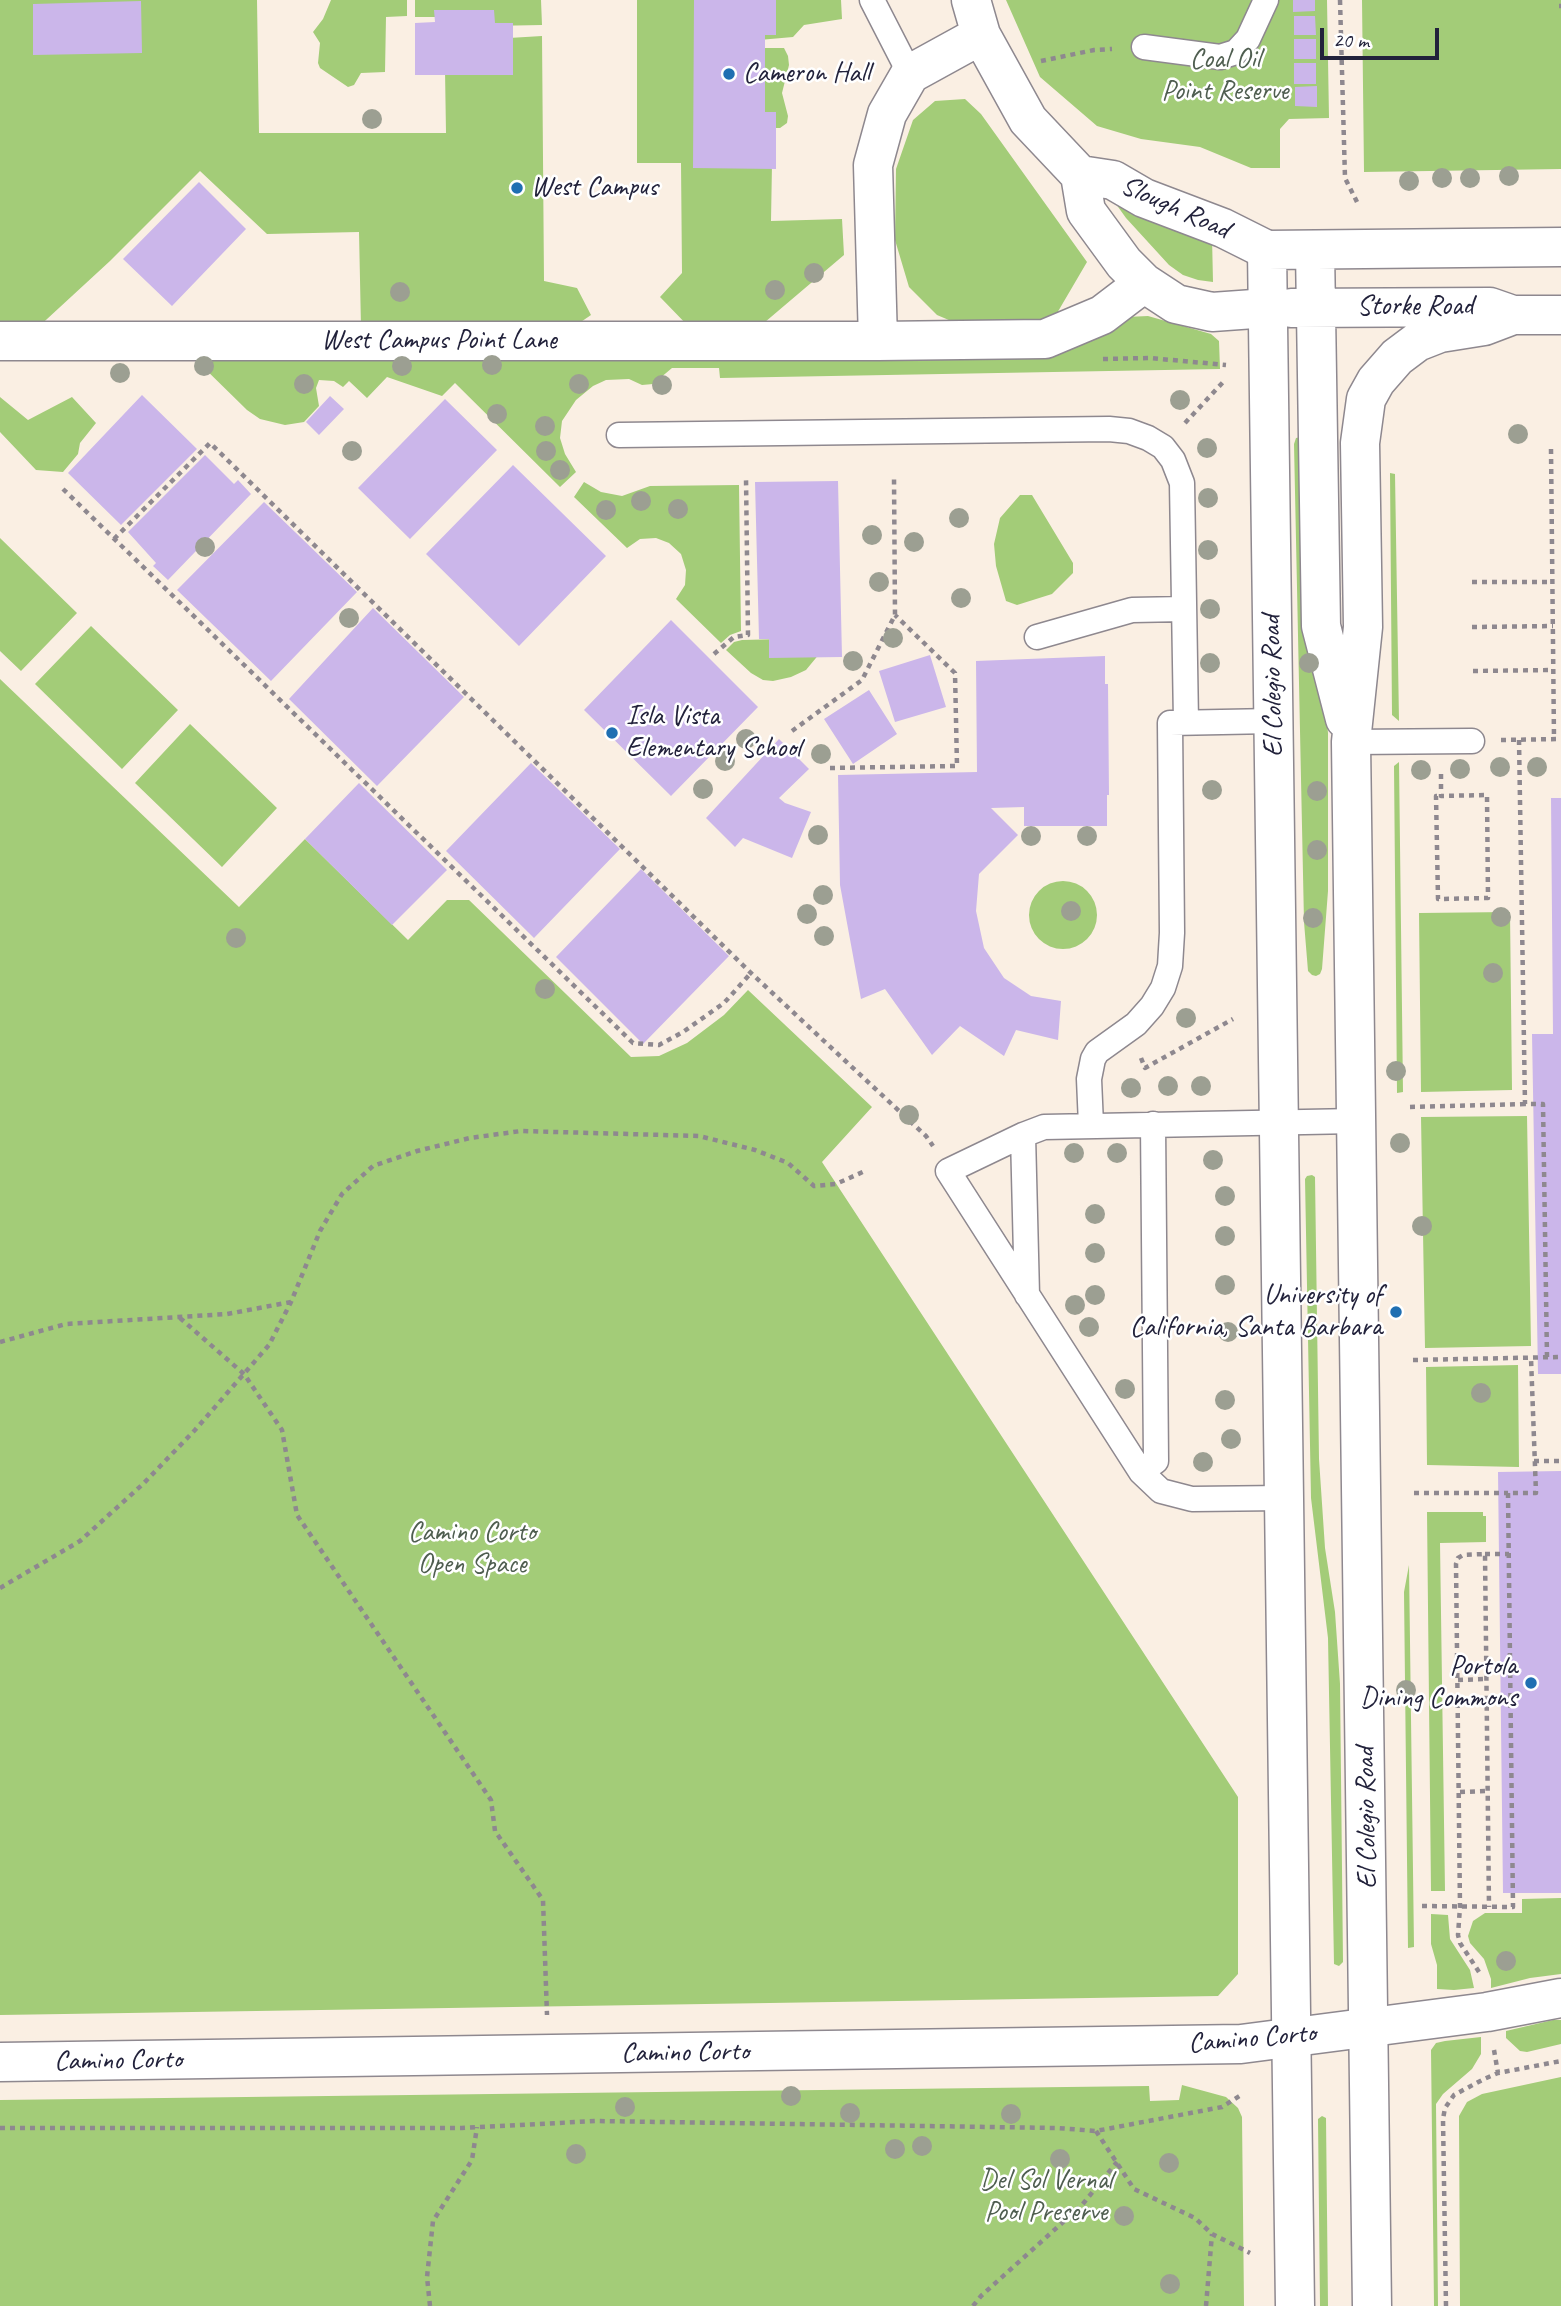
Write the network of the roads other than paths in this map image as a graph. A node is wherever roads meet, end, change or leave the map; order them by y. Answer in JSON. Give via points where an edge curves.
{"nodes":[{"id":1,"x":872,"y":0,"type":"edge"},
{"id":2,"x":1266,"y":0,"type":"edge"},
{"id":3,"x":976,"y":18,"type":"edge"},
{"id":4,"x":1144,"y":47,"type":"road end"},
{"id":5,"x":910,"y":74,"type":"junction"},
{"id":6,"x":1080,"y":175,"type":"junction"},
{"id":7,"x":1561,"y":247,"type":"edge"},
{"id":8,"x":1267,"y":250,"type":"junction"},
{"id":9,"x":1315,"y":250,"type":"junction"},
{"id":10,"x":1144,"y":284,"type":"junction"},
{"id":11,"x":1316,"y":307,"type":"junction"},
{"id":12,"x":1268,"y":308,"type":"junction"},
{"id":13,"x":1513,"y":315,"type":"junction"},
{"id":14,"x":1561,"y":315,"type":"edge"},
{"id":15,"x":0,"y":341,"type":"edge"},
{"id":16,"x":878,"y":341,"type":"junction"},
{"id":17,"x":619,"y":435,"type":"dead end"},
{"id":18,"x":1184,"y":609,"type":"junction"},
{"id":19,"x":1037,"y":637,"type":"dead end"},
{"id":20,"x":1273,"y":721,"type":"junction"},
{"id":21,"x":1186,"y":722,"type":"junction"},
{"id":22,"x":1472,"y":741,"type":"road end"},
{"id":23,"x":1351,"y":742,"type":"junction"},
{"id":24,"x":1356,"y":1121,"type":"junction"},
{"id":25,"x":1279,"y":1122,"type":"junction"},
{"id":26,"x":1153,"y":1124,"type":"junction"},
{"id":27,"x":1091,"y":1125,"type":"junction"},
{"id":28,"x":1023,"y":1135,"type":"junction"},
{"id":29,"x":1027,"y":1296,"type":"junction"},
{"id":30,"x":1142,"y":1472,"type":"junction"},
{"id":31,"x":1284,"y":1497,"type":"junction"},
{"id":32,"x":1561,"y":1998,"type":"edge"},
{"id":33,"x":1369,"y":2027,"type":"junction"},
{"id":34,"x":1291,"y":2037,"type":"junction"},
{"id":35,"x":0,"y":2062,"type":"edge"},
{"id":36,"x":1295,"y":2306,"type":"edge"},
{"id":37,"x":1372,"y":2306,"type":"edge"}],
"edges":[{"from":1,"to":5,"type":"lane"},
{"from":2,"to":4,"type":"lane","via":[[1248,39],[1236,52],[1220,57]]},
{"from":3,"to":5,"type":"main road"},
{"from":3,"to":6,"type":"main road","via":[[1028,120]]},
{"from":5,"to":16,"type":"main road","via":[[887,114],[873,164]]},
{"from":6,"to":8,"type":"main road","name":"Slough Road","via":[[1113,180],[1144,198]]},
{"from":6,"to":10,"type":"main road","name":"Slough Road","via":[[1086,211]]},
{"from":7,"to":9,"type":"main road","name":"Storke Road"},
{"from":8,"to":9,"type":"main road","name":"Storke Road"},
{"from":8,"to":12,"type":"main road","name":"El Colegio Road"},
{"from":9,"to":11,"type":"main road","name":"El Colegio Road"},
{"from":10,"to":12,"type":"main road","name":"Slough Road","via":[[1177,304],[1212,312]]},
{"from":10,"to":16,"type":"main road","name":"West Campus Point Lane","via":[[1102,315],[1045,339]]},
{"from":11,"to":12,"type":"main road","name":"Storke Road"},
{"from":11,"to":13,"type":"main road","name":"Storke Road","via":[[1490,307]]},
{"from":11,"to":23,"type":"main road","name":"El Colegio Road","via":[[1321,626]]},
{"from":12,"to":20,"type":"main road","name":"El Colegio Road"},
{"from":13,"to":14,"type":"main road","name":"Storke Road"},
{"from":13,"to":23,"type":"main road","name":"El Colegio Road","via":[[1417,342],[1397,357],[1366,399],[1360,443],[1363,627]]},
{"from":15,"to":16,"type":"main road","name":"West Campus Point Lane"},
{"from":17,"to":18,"type":"lane","via":[[1129,431],[1163,447],[1182,483]]},
{"from":18,"to":19,"type":"lane","via":[[1132,610]]},
{"from":18,"to":21,"type":"lane"},
{"from":20,"to":21,"type":"lane"},
{"from":20,"to":25,"type":"main road","name":"El Colegio Road"},
{"from":21,"to":27,"type":"lane","via":[[1170,723],[1170,966],[1152,1006],[1093,1059]]},
{"from":22,"to":23,"type":"lane"},
{"from":23,"to":24,"type":"main road","name":"El Colegio Road"},
{"from":24,"to":25,"type":"lane"},
{"from":24,"to":33,"type":"main road","name":"El Colegio Road"},
{"from":25,"to":26,"type":"lane"},
{"from":25,"to":31,"type":"main road","name":"El Colegio Road"},
{"from":26,"to":27,"type":"lane"},
{"from":26,"to":30,"type":"lane","via":[[1156,1461]]},
{"from":27,"to":28,"type":"lane","via":[[1044,1127]]},
{"from":28,"to":29,"type":"lane"},
{"from":28,"to":29,"type":"lane","via":[[948,1171]]},
{"from":29,"to":30,"type":"lane"},
{"from":30,"to":31,"type":"lane","via":[[1161,1492],[1192,1499]]},
{"from":31,"to":34,"type":"main road","name":"El Colegio Road"},
{"from":32,"to":33,"type":"main road","name":"Camino Corto"},
{"from":33,"to":34,"type":"main road","name":"Camino Corto"},
{"from":33,"to":37,"type":"main road","name":"El Colegio Road"},
{"from":34,"to":35,"type":"main road","name":"Camino Corto","via":[[1241,2045],[1093,2048]]},
{"from":34,"to":36,"type":"main road","name":"El Colegio Road"}]}
